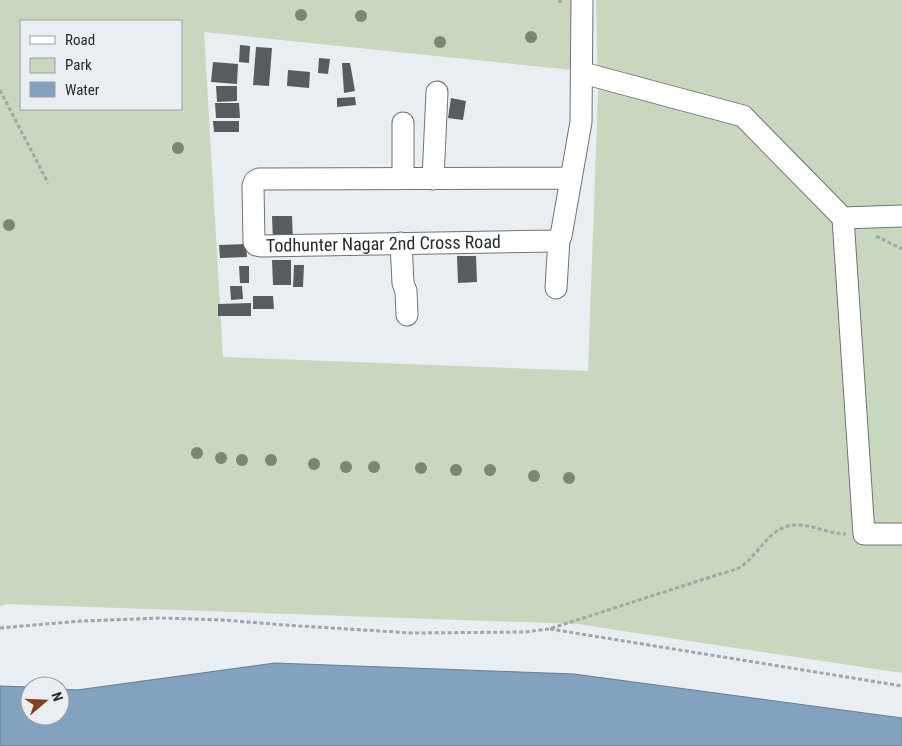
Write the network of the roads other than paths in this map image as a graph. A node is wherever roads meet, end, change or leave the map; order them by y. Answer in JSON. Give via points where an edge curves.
{"nodes":[{"id":1,"x":582,"y":0,"type":"edge"},
{"id":2,"x":583,"y":73,"type":"junction"},
{"id":3,"x":437,"y":92,"type":"dead end"},
{"id":4,"x":403,"y":123,"type":"dead end"},
{"id":5,"x":403,"y":178,"type":"junction"},
{"id":6,"x":571,"y":178,"type":"junction"},
{"id":7,"x":433,"y":179,"type":"junction"},
{"id":8,"x":902,"y":216,"type":"edge"},
{"id":9,"x":843,"y":218,"type":"junction"},
{"id":10,"x":559,"y":239,"type":"junction"},
{"id":11,"x":401,"y":243,"type":"junction"},
{"id":12,"x":556,"y":288,"type":"dead end"},
{"id":13,"x":407,"y":315,"type":"dead end"},
{"id":14,"x":902,"y":534,"type":"edge"}],
"edges":[{"from":1,"to":2,"type":"street"},
{"from":2,"to":6,"type":"street","via":[[581,122]]},
{"from":2,"to":9,"type":"street","via":[[743,116]]},
{"from":3,"to":7,"type":"street"},
{"from":4,"to":5,"type":"street"},
{"from":5,"to":7,"type":"street","name":"Todhunter Nagar 2nd Cross Road"},
{"from":5,"to":11,"type":"street","name":"Todhunter Nagar 2nd Cross Road","via":[[262,178],[253,186],[256,245]]},
{"from":6,"to":7,"type":"street","name":"Todhunter Nagar 2nd Cross Road"},
{"from":6,"to":10,"type":"street"},
{"from":8,"to":9,"type":"street"},
{"from":9,"to":14,"type":"street","via":[[864,534]]},
{"from":10,"to":11,"type":"street","name":"Todhunter Nagar 2nd Cross Road"},
{"from":10,"to":12,"type":"street"},
{"from":11,"to":13,"type":"street"}]}
